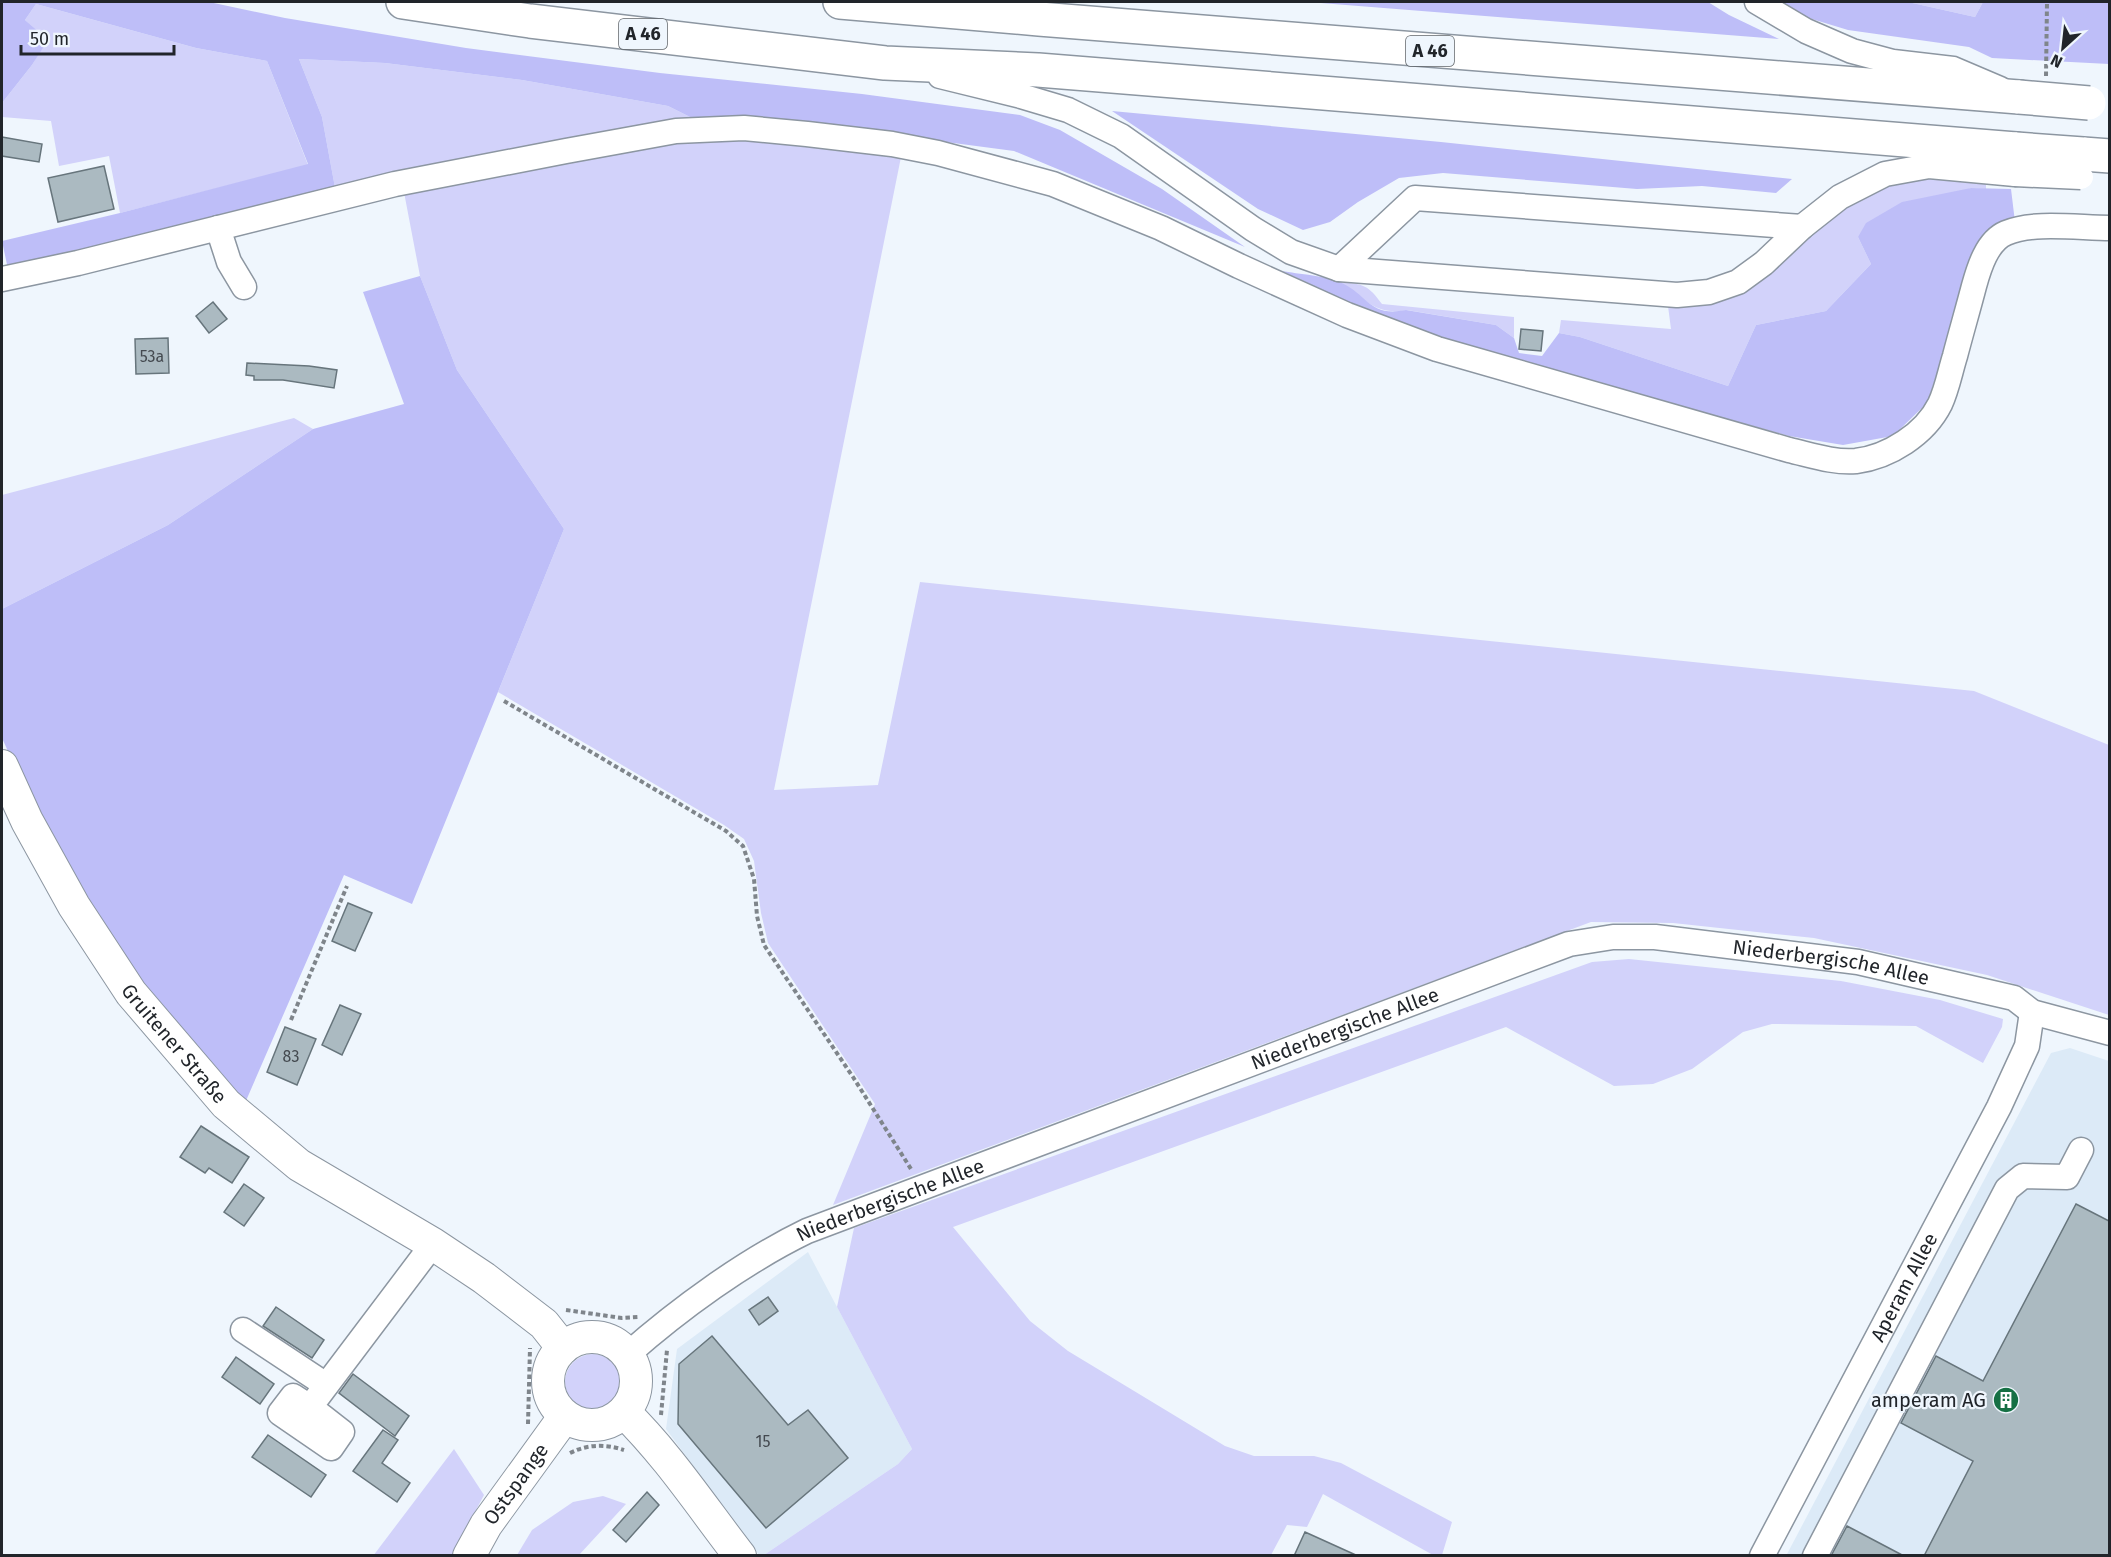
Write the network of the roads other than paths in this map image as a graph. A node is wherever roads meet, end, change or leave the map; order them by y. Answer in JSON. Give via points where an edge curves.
{"nodes":[{"id":1,"x":403,"y":2,"type":"edge"},
{"id":2,"x":840,"y":2,"type":"edge"},
{"id":3,"x":1757,"y":2,"type":"edge"},
{"id":4,"x":885,"y":63,"type":"junction"},
{"id":5,"x":2019,"y":97,"type":"junction"},
{"id":6,"x":2099,"y":104,"type":"edge"},
{"id":7,"x":2015,"y":161,"type":"junction"},
{"id":8,"x":2096,"y":163,"type":"edge"},
{"id":9,"x":1802,"y":227,"type":"junction"},
{"id":10,"x":218,"y":228,"type":"junction"},
{"id":11,"x":2109,"y":228,"type":"edge"},
{"id":12,"x":1339,"y":269,"type":"junction"},
{"id":13,"x":2,"y":279,"type":"edge"},
{"id":14,"x":244,"y":286,"type":"dead end"},
{"id":15,"x":2,"y":766,"type":"edge"},
{"id":16,"x":2032,"y":1012,"type":"junction"},
{"id":17,"x":2109,"y":1033,"type":"edge"},
{"id":18,"x":2080,"y":1150,"type":"dead end"},
{"id":19,"x":433,"y":1244,"type":"junction"},
{"id":20,"x":243,"y":1330,"type":"dead end"},
{"id":21,"x":563,"y":1348,"type":"junction"},
{"id":22,"x":627,"y":1355,"type":"junction"},
{"id":23,"x":326,"y":1385,"type":"junction"},
{"id":24,"x":310,"y":1407,"type":"dead end"},
{"id":25,"x":624,"y":1412,"type":"junction"},
{"id":26,"x":565,"y":1416,"type":"junction"},
{"id":27,"x":469,"y":1556,"type":"edge"},
{"id":28,"x":740,"y":1556,"type":"edge"},
{"id":29,"x":1762,"y":1556,"type":"edge"},
{"id":30,"x":1815,"y":1556,"type":"edge"}],
"edges":[{"from":1,"to":4,"type":"highway","number":"A 46"},
{"from":2,"to":5,"type":"highway","number":"A 46"},
{"from":3,"to":5,"type":"street","via":[[1806,31],[1852,51],[1893,62],[1953,69]]},
{"from":4,"to":7,"type":"highway","number":"A 46","via":[[1038,70]]},
{"from":4,"to":12,"type":"street","via":[[1068,110],[1121,136],[1291,252]]},
{"from":5,"to":6,"type":"highway","number":"A 46","bridge":true},
{"from":7,"to":8,"type":"highway","number":"A 46","bridge":true},
{"from":7,"to":9,"type":"street","via":[[1929,166],[1885,174],[1840,197]]},
{"from":9,"to":12,"type":"street","via":[[1738,282],[1709,292],[1677,295]]},
{"from":9,"to":12,"type":"street","via":[[1414,198]]},
{"from":10,"to":11,"type":"street","via":[[395,184],[676,131],[744,128],[892,144],[991,166],[1112,206],[1336,310],[1437,349],[1789,450],[1831,460],[1856,461],[1904,443],[1939,406],[1979,268],[2004,233],[2028,228]]},
{"from":10,"to":13,"type":"street"},
{"from":10,"to":14,"type":"street","via":[[229,262]]},
{"from":15,"to":19,"type":"main road","name":"Gruitener Straße","via":[[74,906],[131,993],[226,1104],[299,1165]]},
{"from":16,"to":17,"type":"street","name":"Niederbergische Allee"},
{"from":16,"to":22,"type":"street","name":"Niederbergische Allee","via":[[2014,998],[1858,962],[1655,937],[1612,937],[1569,944],[807,1231],[754,1260]]},
{"from":16,"to":29,"type":"street","name":"Aperam Allee","via":[[2027,1046],[1999,1107]]},
{"from":18,"to":30,"type":"street","via":[[2067,1177],[2023,1176],[2007,1189]]},
{"from":19,"to":21,"type":"main road","name":"Gruitener Straße","via":[[518,1303],[544,1324]]},
{"from":19,"to":23,"type":"street"},
{"from":20,"to":23,"type":"street"},
{"from":21,"to":22,"type":"main road","via":[[592,1337],[619,1346]]},
{"from":21,"to":26,"type":"main road","via":[[551,1365],[548,1381],[551,1398]]},
{"from":22,"to":25,"type":"main road","via":[[636,1381],[633,1398]]},
{"from":23,"to":24,"type":"street"},
{"from":25,"to":26,"type":"main road","via":[[609,1422],[592,1425]]},
{"from":25,"to":28,"type":"main road","via":[[670,1463]]},
{"from":26,"to":27,"type":"main road","name":"Ostspange","via":[[486,1525]]}]}
